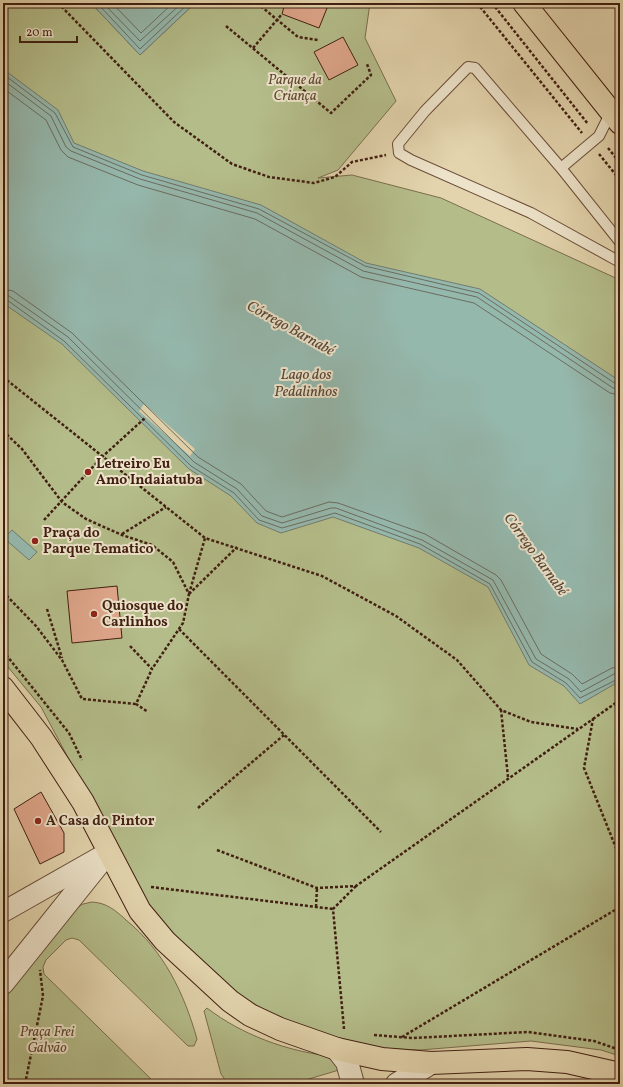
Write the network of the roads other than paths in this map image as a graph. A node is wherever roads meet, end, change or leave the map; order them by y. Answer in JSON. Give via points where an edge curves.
{"nodes":[{"id":1,"x":524,"y":3,"type":"edge"},
{"id":2,"x":615,"y":117,"type":"edge"},
{"id":3,"x":561,"y":168,"type":"junction"},
{"id":4,"x":620,"y":242,"type":"edge"},
{"id":5,"x":620,"y":262,"type":"edge"},
{"id":6,"x":5,"y":692,"type":"edge"},
{"id":7,"x":108,"y":852,"type":"junction"},
{"id":8,"x":3,"y":912,"type":"edge"},
{"id":9,"x":3,"y":983,"type":"edge"},
{"id":10,"x":340,"y":1039,"type":"junction"},
{"id":11,"x":431,"y":1063,"type":"junction"},
{"id":12,"x":620,"y":1074,"type":"edge"},
{"id":13,"x":353,"y":1084,"type":"edge"},
{"id":14,"x":397,"y":1084,"type":"edge"}],
"edges":[{"from":1,"to":2,"type":"main road"},
{"from":2,"to":3,"type":"lane","via":[[599,136]]},
{"from":3,"to":4,"type":"lane"},
{"from":3,"to":5,"type":"lane","via":[[475,68],[468,67],[425,111],[398,144],[399,153],[531,213]]},
{"from":6,"to":7,"type":"main road","via":[[41,737],[83,802]]},
{"from":7,"to":8,"type":"street"},
{"from":7,"to":9,"type":"street"},
{"from":7,"to":10,"type":"main road","via":[[140,911],[165,941],[230,1001],[280,1029]]},
{"from":10,"to":11,"type":"main road","via":[[382,1059]]},
{"from":10,"to":13,"type":"street"},
{"from":11,"to":12,"type":"main road","via":[[527,1059],[567,1062]]},
{"from":11,"to":14,"type":"street"}]}
